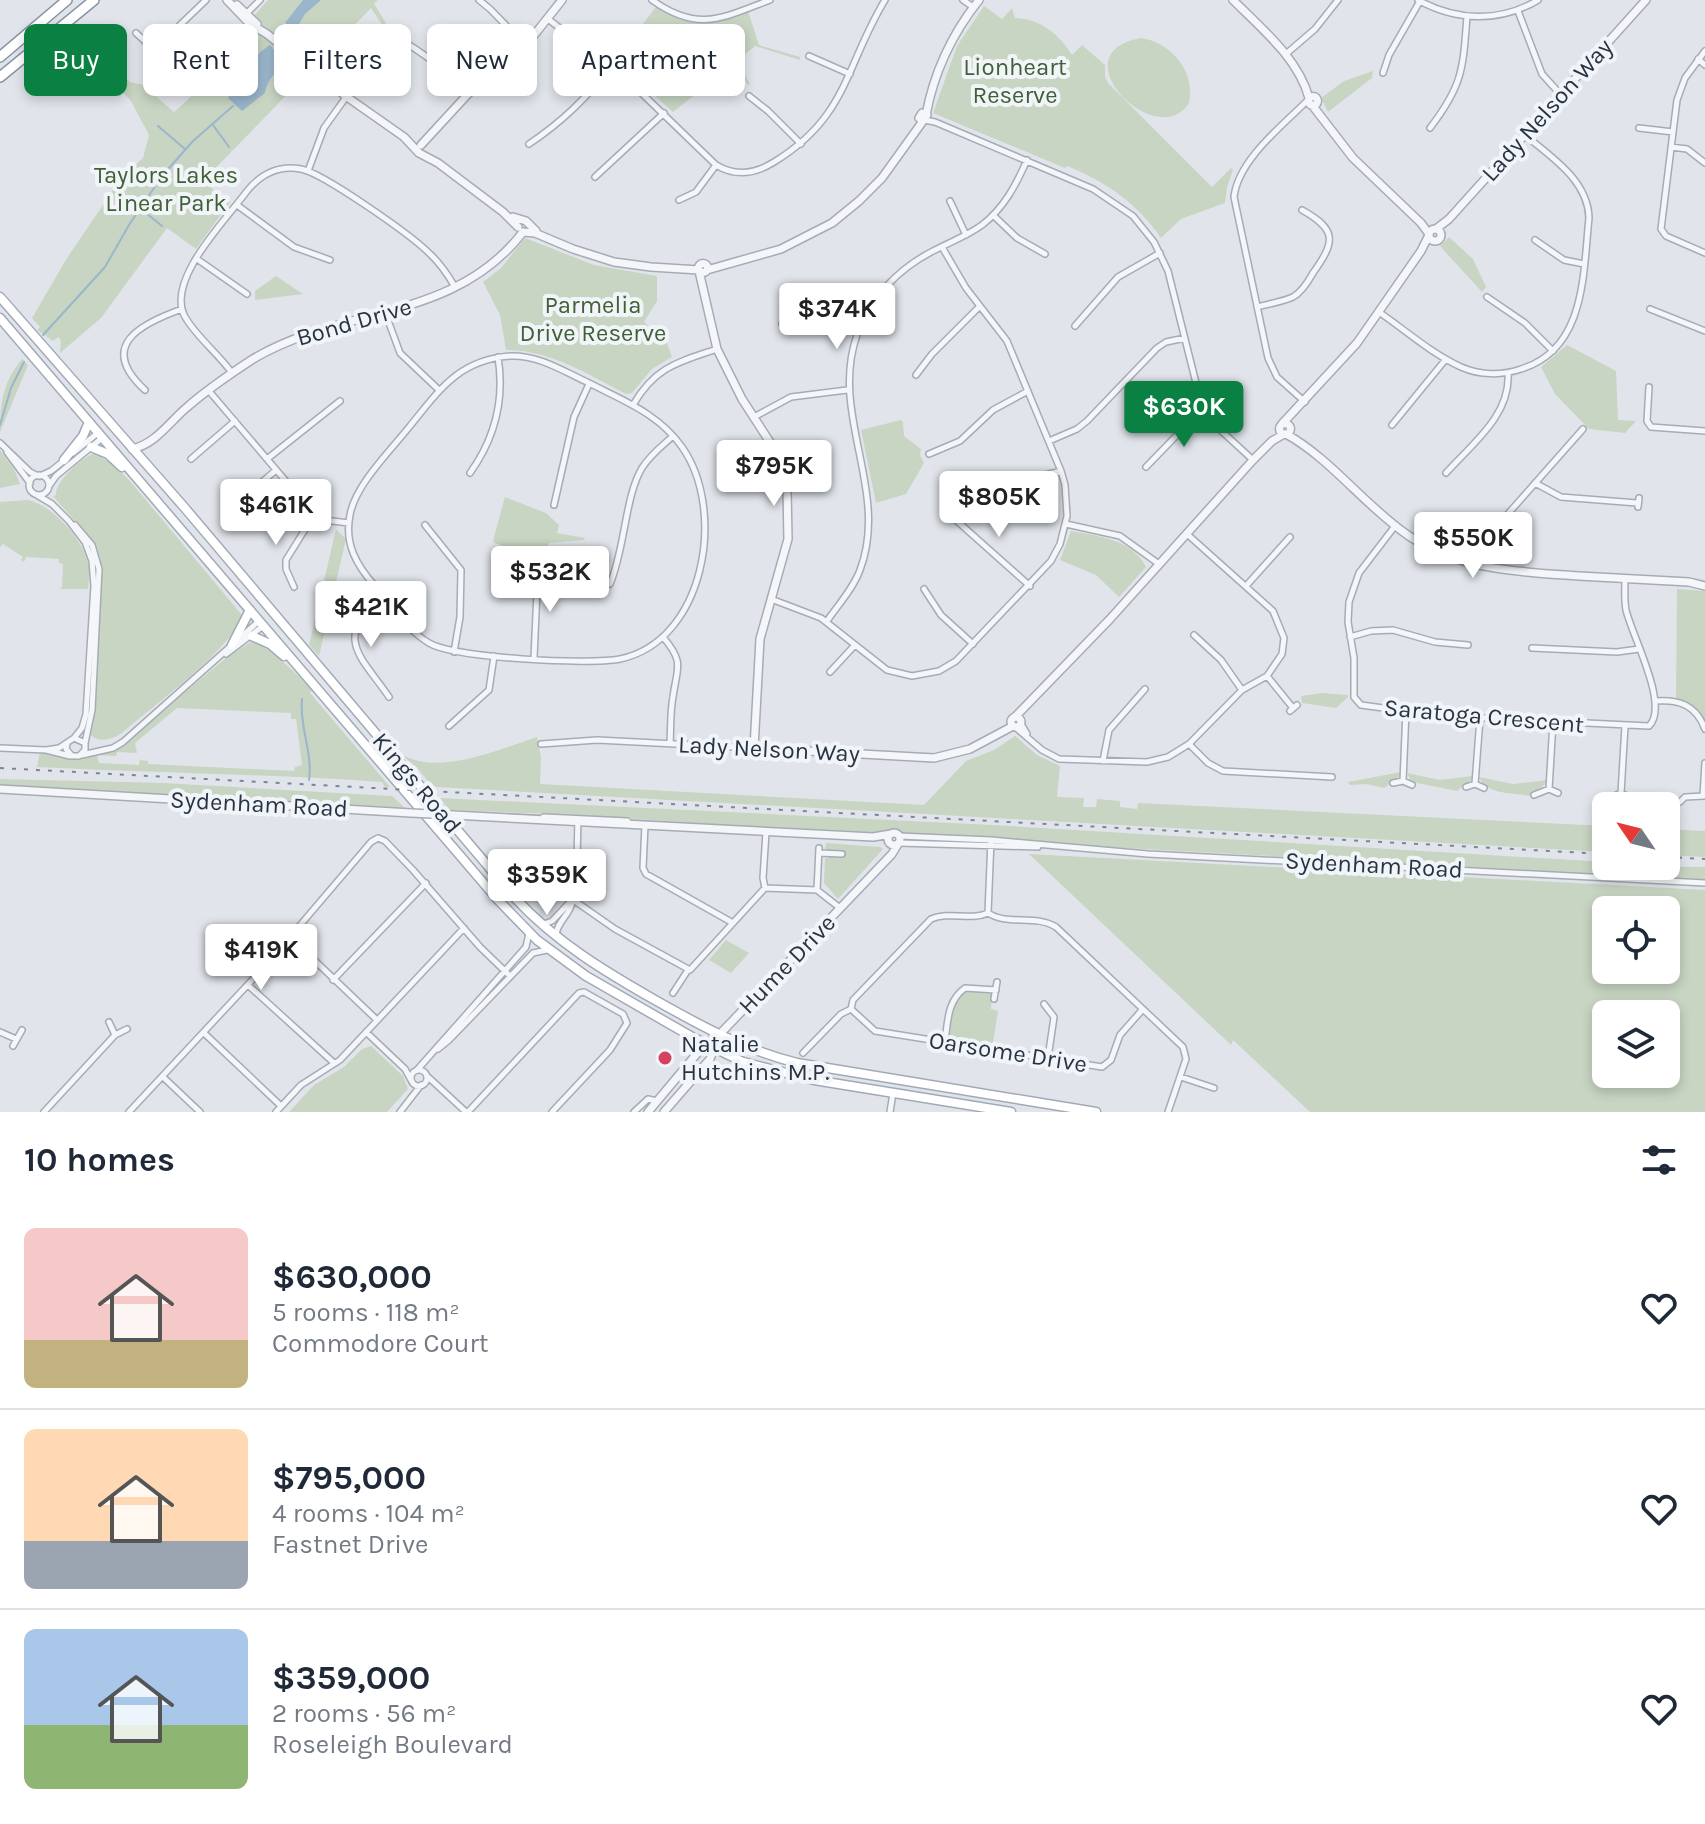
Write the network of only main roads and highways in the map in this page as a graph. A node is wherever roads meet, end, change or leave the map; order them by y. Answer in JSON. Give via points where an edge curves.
{"nodes":[{"id":1,"x":67,"y":0,"type":"edge"},
{"id":2,"x":94,"y":0,"type":"edge"},
{"id":3,"x":0,"y":57,"type":"edge"},
{"id":4,"x":0,"y":77,"type":"edge"},
{"id":5,"x":0,"y":297,"type":"edge"},
{"id":6,"x":0,"y":318,"type":"edge"},
{"id":7,"x":89,"y":422,"type":"junction"},
{"id":8,"x":112,"y":427,"type":"junction"},
{"id":9,"x":101,"y":435,"type":"junction"},
{"id":10,"x":91,"y":447,"type":"road end"},
{"id":11,"x":64,"y":460,"type":"road end"},
{"id":12,"x":141,"y":483,"type":"junction"},
{"id":13,"x":250,"y":610,"type":"junction"},
{"id":14,"x":274,"y":614,"type":"junction"},
{"id":15,"x":261,"y":623,"type":"junction"},
{"id":16,"x":252,"y":636,"type":"road end"},
{"id":17,"x":232,"y":645,"type":"road end"},
{"id":18,"x":306,"y":674,"type":"junction"},
{"id":19,"x":1011,"y":1112,"type":"edge"},
{"id":20,"x":1096,"y":1112,"type":"edge"}],
"edges":[{"from":1,"to":3,"type":"highway"},
{"from":2,"to":4,"type":"highway"},
{"from":5,"to":8,"type":"main road","name":"Kings Road"},
{"from":6,"to":7,"type":"main road","name":"Kings Road"},
{"from":7,"to":9,"type":"main road","name":"Kings Road"},
{"from":7,"to":11,"type":"main road"},
{"from":8,"to":9,"type":"main road"},
{"from":8,"to":14,"type":"main road","name":"Kings Road"},
{"from":9,"to":12,"type":"main road","name":"Kings Road"},
{"from":10,"to":12,"type":"main road","via":[[108,454]]},
{"from":12,"to":13,"type":"main road","name":"Kings Road"},
{"from":13,"to":15,"type":"main road","name":"Kings Road"},
{"from":13,"to":17,"type":"main road"},
{"from":14,"to":15,"type":"main road"},
{"from":14,"to":20,"type":"main road","name":"Kings Road","via":[[499,880],[540,924],[597,967],[719,1035],[797,1063]]},
{"from":15,"to":18,"type":"main road","name":"Kings Road"},
{"from":16,"to":18,"type":"main road"},
{"from":18,"to":19,"type":"main road","name":"Kings Road","via":[[498,900],[550,950],[605,988],[716,1050],[772,1071]]}]}
